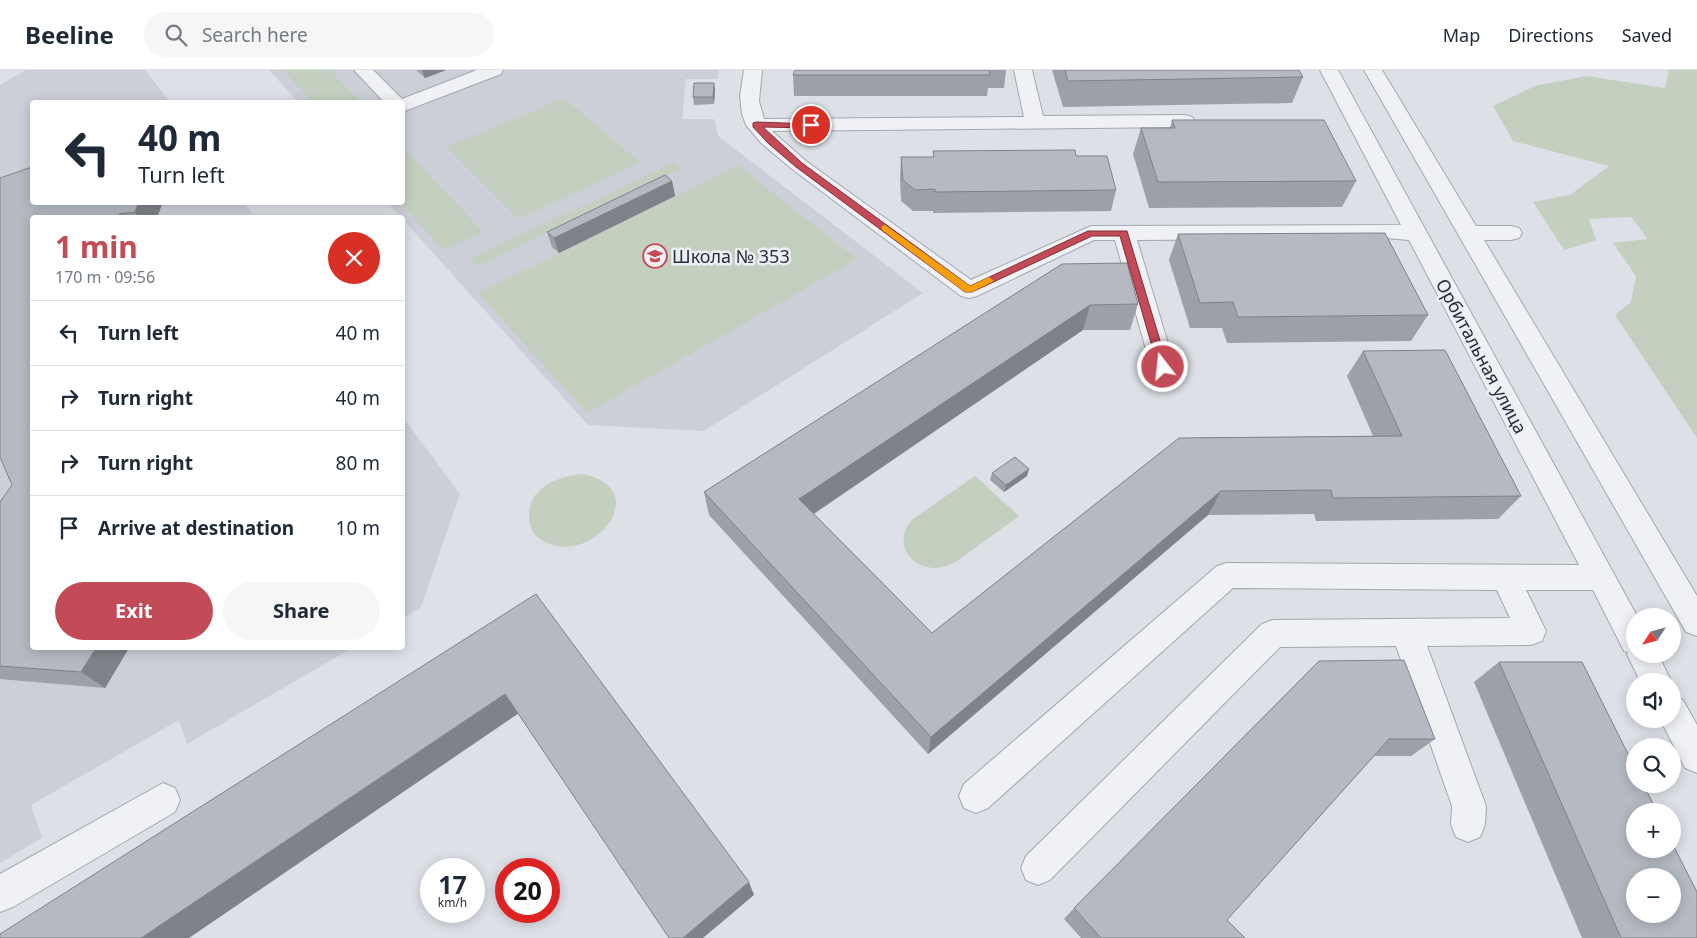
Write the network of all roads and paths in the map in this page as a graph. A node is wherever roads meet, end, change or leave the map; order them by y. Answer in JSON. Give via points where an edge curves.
{"nodes":[{"id":1,"x":363,"y":70,"type":"edge"},
{"id":2,"x":494,"y":70,"type":"edge"},
{"id":3,"x":754,"y":70,"type":"edge"},
{"id":4,"x":1023,"y":70,"type":"edge"},
{"id":5,"x":1329,"y":70,"type":"edge"},
{"id":6,"x":1373,"y":70,"type":"edge"},
{"id":7,"x":392,"y":100,"type":"edge"},
{"id":8,"x":405,"y":105,"type":"edge"},
{"id":9,"x":1185,"y":121,"type":"edge"},
{"id":10,"x":1035,"y":123,"type":"junction"},
{"id":11,"x":756,"y":125,"type":"junction"},
{"id":12,"x":1124,"y":233,"type":"junction"},
{"id":13,"x":1416,"y":233,"type":"junction"},
{"id":14,"x":1468,"y":233,"type":"junction"},
{"id":15,"x":1511,"y":233,"type":"dead end"},
{"id":16,"x":1163,"y":367,"type":"dead end"},
{"id":17,"x":1506,"y":578,"type":"junction"},
{"id":18,"x":1601,"y":578,"type":"junction"},
{"id":19,"x":1697,"y":623,"type":"edge"},
{"id":20,"x":1626,"y":624,"type":"edge"},
{"id":21,"x":1407,"y":633,"type":"junction"},
{"id":22,"x":1681,"y":728,"type":"edge"},
{"id":23,"x":1697,"y":757,"type":"edge"},
{"id":24,"x":976,"y":796,"type":"dead end"},
{"id":25,"x":163,"y":800,"type":"dead end"},
{"id":26,"x":1468,"y":825,"type":"dead end"},
{"id":27,"x":1038,"y":868,"type":"dead end"},
{"id":28,"x":0,"y":894,"type":"edge"}],
"edges":[{"from":1,"to":7,"type":"street"},
{"from":2,"to":8,"type":"street"},
{"from":3,"to":11,"type":"street","via":[[750,106]]},
{"from":4,"to":10,"type":"street"},
{"from":5,"to":13,"type":"street","name":"Орбитальная улица"},
{"from":6,"to":14,"type":"street"},
{"from":9,"to":10,"type":"street"},
{"from":10,"to":11,"type":"street"},
{"from":11,"to":12,"type":"street","via":[[799,165],[969,290],[1091,233]]},
{"from":12,"to":13,"type":"street","via":[[1183,242],[1385,231]]},
{"from":12,"to":16,"type":"street"},
{"from":13,"to":18,"type":"street","name":"Орбитальная улица"},
{"from":14,"to":15,"type":"street"},
{"from":14,"to":19,"type":"street"},
{"from":17,"to":18,"type":"street"},
{"from":17,"to":21,"type":"street","via":[[1531,631]]},
{"from":17,"to":24,"type":"street","via":[[1228,576]]},
{"from":18,"to":20,"type":"street","name":"Орбитальная улица"},
{"from":21,"to":26,"type":"street","via":[[1469,806]]},
{"from":21,"to":27,"type":"street","via":[[1273,634]]},
{"from":22,"to":23,"type":"street"},
{"from":25,"to":28,"type":"street"}]}
